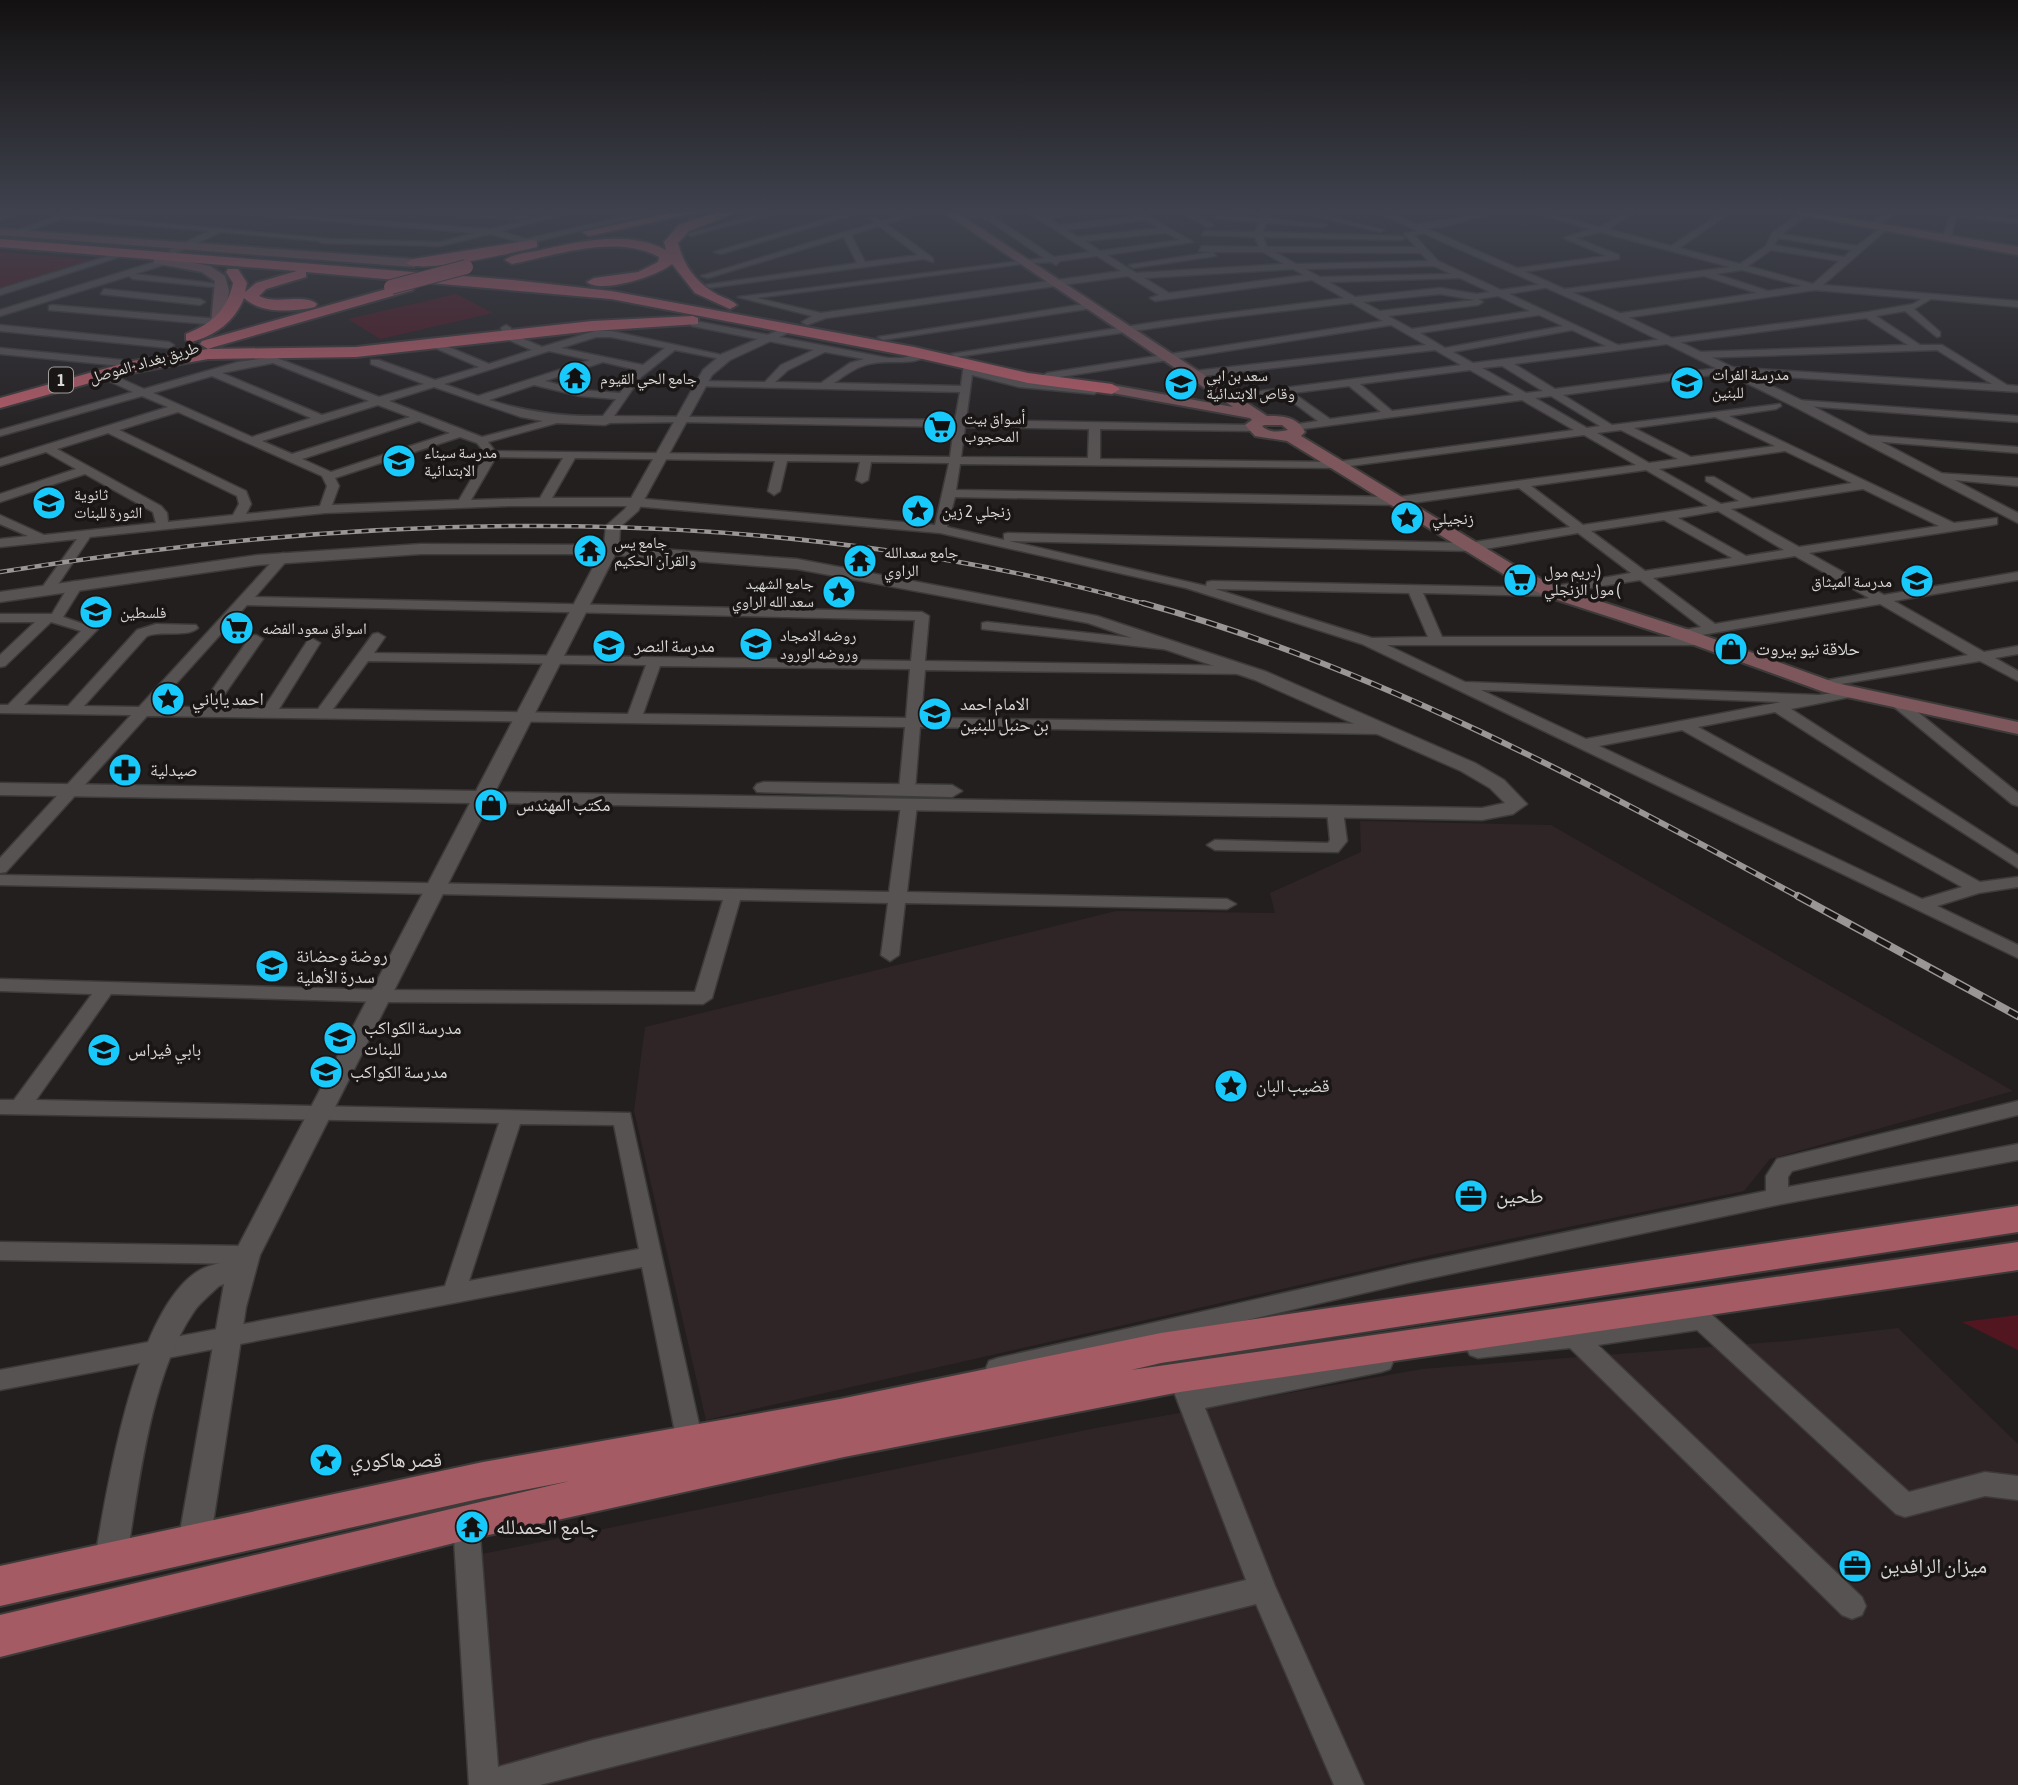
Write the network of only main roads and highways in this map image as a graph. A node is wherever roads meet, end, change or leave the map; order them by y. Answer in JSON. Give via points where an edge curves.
{"nodes":[{"id":1,"x":221,"y":292,"type":"edge"},
{"id":2,"x":238,"y":292,"type":"edge"},
{"id":3,"x":254,"y":292,"type":"edge"},
{"id":4,"x":362,"y":292,"type":"edge"},
{"id":5,"x":367,"y":292,"type":"edge"},
{"id":6,"x":371,"y":292,"type":"edge"},
{"id":7,"x":526,"y":292,"type":"edge"},
{"id":8,"x":594,"y":292,"type":"edge"},
{"id":9,"x":620,"y":292,"type":"edge"},
{"id":10,"x":701,"y":292,"type":"edge"},
{"id":11,"x":1070,"y":292,"type":"edge"},
{"id":12,"x":358,"y":296,"type":"junction"},
{"id":13,"x":218,"y":323,"type":"junction"},
{"id":14,"x":785,"y":327,"type":"junction"},
{"id":15,"x":507,"y":332,"type":"junction"},
{"id":16,"x":950,"y":359,"type":"junction"},
{"id":17,"x":113,"y":369,"type":"junction"},
{"id":18,"x":1112,"y":389,"type":"junction"},
{"id":19,"x":0,"y":396,"type":"edge"},
{"id":20,"x":0,"y":403,"type":"edge"},
{"id":21,"x":1258,"y":421,"type":"junction"},
{"id":22,"x":2016,"y":728,"type":"edge"},
{"id":23,"x":2018,"y":1219,"type":"edge"},
{"id":24,"x":2018,"y":1256,"type":"edge"},
{"id":25,"x":0,"y":1586,"type":"edge"},
{"id":26,"x":53,"y":1623,"type":"junction"},
{"id":27,"x":0,"y":1636,"type":"edge"},
{"id":28,"x":0,"y":1656,"type":"edge"}],
"edges":[{"from":1,"to":13,"type":"main road"},
{"from":2,"to":13,"type":"highway","via":[[237,301]]},
{"from":3,"to":12,"type":"highway","via":[[250,296],[257,302],[281,306]]},
{"from":4,"to":17,"type":"highway","name":"طريق بغداد -الموصل","number":"1"},
{"from":5,"to":12,"type":"highway"},
{"from":6,"to":15,"type":"highway","via":[[317,320],[314,335],[352,346],[373,346]]},
{"from":7,"to":15,"type":"highway","via":[[538,311]]},
{"from":8,"to":14,"type":"highway"},
{"from":9,"to":14,"type":"highway"},
{"from":10,"to":14,"type":"highway"},
{"from":11,"to":21,"type":"main road"},
{"from":12,"to":17,"type":"highway"},
{"from":13,"to":17,"type":"highway"},
{"from":14,"to":15,"type":"highway","via":[[669,321]]},
{"from":14,"to":16,"type":"highway","via":[[903,354]]},
{"from":14,"to":16,"type":"highway","via":[[883,337]]},
{"from":15,"to":17,"type":"highway","via":[[436,345],[356,352],[208,354]]},
{"from":16,"to":18,"type":"highway"},
{"from":16,"to":18,"type":"highway","via":[[1028,378]]},
{"from":17,"to":19,"type":"highway","number":"1"},
{"from":17,"to":20,"type":"highway","name":"طريق بغداد -الموصل","number":"1"},
{"from":18,"to":21,"type":"main road"},
{"from":21,"to":22,"type":"main road","via":[[1285,421],[1335,465],[1550,591],[1682,634],[1707,635],[1821,692],[1850,693]]},
{"from":23,"to":25,"type":"main road","via":[[1161,1348],[483,1480]]},
{"from":24,"to":26,"type":"main road","via":[[1695,1312],[844,1440],[466,1522]]},
{"from":26,"to":27,"type":"main road"},
{"from":26,"to":28,"type":"main road"}]}
